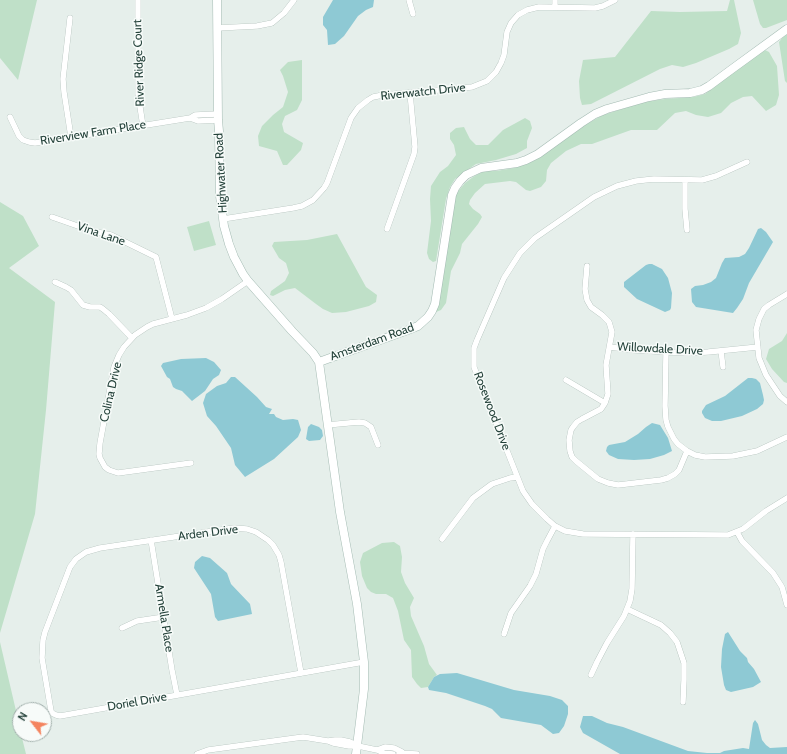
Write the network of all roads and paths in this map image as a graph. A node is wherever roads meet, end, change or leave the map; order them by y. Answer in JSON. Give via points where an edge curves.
{"nodes":[{"id":1,"x":138,"y":0,"type":"edge"},
{"id":2,"x":217,"y":0,"type":"edge"},
{"id":3,"x":294,"y":0,"type":"edge"},
{"id":4,"x":409,"y":0,"type":"edge"},
{"id":5,"x":555,"y":0,"type":"edge"},
{"id":6,"x":616,"y":0,"type":"edge"},
{"id":7,"x":555,"y":8,"type":"junction"},
{"id":8,"x":413,"y":14,"type":"dead end"},
{"id":9,"x":70,"y":18,"type":"dead end"},
{"id":10,"x":217,"y":28,"type":"junction"},
{"id":11,"x":787,"y":29,"type":"edge"},
{"id":12,"x":410,"y":93,"type":"junction"},
{"id":13,"x":10,"y":117,"type":"dead end"},
{"id":14,"x":218,"y":117,"type":"junction"},
{"id":15,"x":143,"y":126,"type":"junction"},
{"id":16,"x":71,"y":137,"type":"junction"},
{"id":17,"x":747,"y":162,"type":"dead end"},
{"id":18,"x":686,"y":180,"type":"junction"},
{"id":19,"x":52,"y":217,"type":"dead end"},
{"id":20,"x":223,"y":219,"type":"junction"},
{"id":21,"x":387,"y":230,"type":"dead end"},
{"id":22,"x":687,"y":230,"type":"dead end"},
{"id":23,"x":587,"y":266,"type":"dead end"},
{"id":24,"x":248,"y":281,"type":"junction"},
{"id":25,"x":55,"y":282,"type":"dead end"},
{"id":26,"x":787,"y":294,"type":"edge"},
{"id":27,"x":172,"y":319,"type":"junction"},
{"id":28,"x":132,"y":338,"type":"junction"},
{"id":29,"x":610,"y":347,"type":"junction"},
{"id":30,"x":758,"y":347,"type":"junction"},
{"id":31,"x":721,"y":351,"type":"junction"},
{"id":32,"x":666,"y":352,"type":"junction"},
{"id":33,"x":319,"y":362,"type":"junction"},
{"id":34,"x":723,"y":367,"type":"dead end"},
{"id":35,"x":566,"y":380,"type":"dead end"},
{"id":36,"x":787,"y":402,"type":"edge"},
{"id":37,"x":605,"y":403,"type":"junction"},
{"id":38,"x":327,"y":425,"type":"junction"},
{"id":39,"x":787,"y":437,"type":"edge"},
{"id":40,"x":378,"y":445,"type":"dead end"},
{"id":41,"x":687,"y":451,"type":"junction"},
{"id":42,"x":191,"y":464,"type":"dead end"},
{"id":43,"x":518,"y":477,"type":"junction"},
{"id":44,"x":787,"y":498,"type":"edge"},
{"id":45,"x":556,"y":526,"type":"junction"},
{"id":46,"x":737,"y":532,"type":"junction"},
{"id":47,"x":634,"y":534,"type":"junction"},
{"id":48,"x":442,"y":539,"type":"dead end"},
{"id":49,"x":152,"y":540,"type":"junction"},
{"id":50,"x":67,"y":576,"type":"joint"},
{"id":51,"x":787,"y":605,"type":"edge"},
{"id":52,"x":627,"y":609,"type":"junction"},
{"id":53,"x":164,"y":617,"type":"junction"},
{"id":54,"x":122,"y":628,"type":"dead end"},
{"id":55,"x":504,"y":634,"type":"dead end"},
{"id":56,"x":364,"y":662,"type":"junction"},
{"id":57,"x":301,"y":673,"type":"junction"},
{"id":58,"x":592,"y":675,"type":"dead end"},
{"id":59,"x":177,"y":695,"type":"junction"},
{"id":60,"x":683,"y":702,"type":"dead end"},
{"id":61,"x":357,"y":750,"type":"edge"},
{"id":62,"x":377,"y":750,"type":"junction"},
{"id":63,"x":402,"y":752,"type":"junction"},
{"id":64,"x":197,"y":754,"type":"edge"},
{"id":65,"x":393,"y":754,"type":"edge"},
{"id":66,"x":416,"y":754,"type":"edge"}],
"edges":[{"from":1,"to":15,"type":"street","name":"River Ridge Court","via":[[138,94]]},
{"from":2,"to":10,"type":"street","name":"Highwater Road"},
{"from":3,"to":10,"type":"street","via":[[284,14],[272,23]]},
{"from":4,"to":8,"type":"street"},
{"from":5,"to":7,"type":"street"},
{"from":6,"to":7,"type":"street","name":"Riverwatch Drive","via":[[595,8]]},
{"from":7,"to":12,"type":"street","name":"Riverwatch Drive","via":[[540,7],[527,10],[514,19],[507,32],[502,63],[486,81],[472,87]]},
{"from":9,"to":16,"type":"street","via":[[63,79]]},
{"from":10,"to":14,"type":"street","name":"Highwater Road"},
{"from":11,"to":33,"type":"street","name":"Amsterdam Road","via":[[702,90],[649,97],[607,109],[595,114],[526,160],[481,168],[466,175],[452,195],[435,304],[428,317],[418,326]]},
{"from":12,"to":20,"type":"street","name":"Riverwatch Drive","via":[[374,97],[358,108],[351,118],[327,183],[313,200],[293,208]]},
{"from":12,"to":21,"type":"street","via":[[414,154]]},
{"from":13,"to":16,"type":"street","name":"Riverview Farm Place","via":[[17,133],[29,142]]},
{"from":14,"to":15,"type":"street","name":"Riverview Farm Place","via":[[196,115]]},
{"from":14,"to":20,"type":"street","name":"Highwater Road"},
{"from":15,"to":16,"type":"street","name":"Riverview Farm Place"},
{"from":17,"to":18,"type":"street","name":"Rosewood Drive","via":[[710,178]]},
{"from":18,"to":22,"type":"street"},
{"from":18,"to":43,"type":"street","name":"Rosewood Drive","via":[[636,181],[601,192],[535,238],[525,247],[504,278],[474,348],[474,367]]},
{"from":19,"to":27,"type":"street","name":"Vina Lane","via":[[111,235],[156,257]]},
{"from":20,"to":24,"type":"street","name":"Highwater Road","via":[[234,257]]},
{"from":23,"to":29,"type":"street","via":[[586,297],[591,307],[606,318],[611,326]]},
{"from":24,"to":27,"type":"street","name":"Colina Drive","via":[[206,308]]},
{"from":24,"to":33,"type":"street","name":"Highwater Road","via":[[314,353]]},
{"from":25,"to":28,"type":"street","via":[[71,290],[83,305],[103,309]]},
{"from":26,"to":30,"type":"street","via":[[760,314],[756,330]]},
{"from":27,"to":28,"type":"street","name":"Colina Drive","via":[[153,324]]},
{"from":28,"to":42,"type":"street","name":"Colina Drive","via":[[119,355],[114,367],[100,442],[100,458],[105,467],[118,473]]},
{"from":29,"to":32,"type":"street","name":"Willowdale Drive"},
{"from":29,"to":37,"type":"street","via":[[606,365],[608,394]]},
{"from":30,"to":31,"type":"street","name":"Willowdale Drive"},
{"from":30,"to":36,"type":"street","via":[[759,358],[766,375]]},
{"from":31,"to":32,"type":"street","name":"Willowdale Drive"},
{"from":31,"to":34,"type":"street"},
{"from":32,"to":41,"type":"street","via":[[666,420],[674,439]]},
{"from":33,"to":38,"type":"street","name":"Amsterdam Road"},
{"from":35,"to":37,"type":"street"},
{"from":37,"to":41,"type":"street","via":[[601,409],[575,424],[571,430],[570,440],[572,457],[598,479],[618,485],[668,478],[679,470]]},
{"from":38,"to":40,"type":"street","via":[[365,423],[371,427]]},
{"from":38,"to":56,"type":"street","name":"Amsterdam Road","via":[[357,604]]},
{"from":39,"to":41,"type":"street","via":[[757,451],[733,456],[705,457]]},
{"from":43,"to":45,"type":"street","name":"Rosewood Drive","via":[[523,491],[532,504]]},
{"from":43,"to":48,"type":"street","via":[[492,484],[473,498]]},
{"from":44,"to":46,"type":"street","name":"Rosewood Drive"},
{"from":45,"to":47,"type":"street","name":"Rosewood Drive","via":[[576,533]]},
{"from":45,"to":55,"type":"street","via":[[543,550],[534,580],[511,613]]},
{"from":46,"to":47,"type":"street","name":"Rosewood Drive","via":[[728,535]]},
{"from":46,"to":51,"type":"street","via":[[742,541],[774,573],[782,587]]},
{"from":47,"to":52,"type":"street","via":[[632,589]]},
{"from":49,"to":50,"type":"street","name":"Arden Drive","via":[[86,552],[76,559]]},
{"from":49,"to":53,"type":"street","name":"Armella Place"},
{"from":49,"to":57,"type":"street","name":"Arden Drive","via":[[240,528],[256,532],[268,540],[277,550],[281,562]]},
{"from":50,"to":59,"type":"street","name":"Doriel Drive","via":[[43,640],[42,658],[52,713],[60,716]]},
{"from":52,"to":58,"type":"street"},
{"from":52,"to":60,"type":"street","via":[[661,625],[677,642],[684,663]]},
{"from":53,"to":54,"type":"street","via":[[137,621]]},
{"from":53,"to":59,"type":"street","name":"Armella Place"},
{"from":56,"to":57,"type":"street","name":"Doriel Drive"},
{"from":56,"to":61,"type":"street","name":"Amsterdam Road","via":[[364,689]]},
{"from":57,"to":59,"type":"street","name":"Doriel Drive"},
{"from":61,"to":62,"type":"street"},
{"from":61,"to":64,"type":"street","via":[[350,746],[303,737],[208,750]]},
{"from":62,"to":63,"type":"street","via":[[384,747]]},
{"from":62,"to":65,"type":"street"},
{"from":63,"to":65,"type":"street"},
{"from":63,"to":66,"type":"street"}]}
